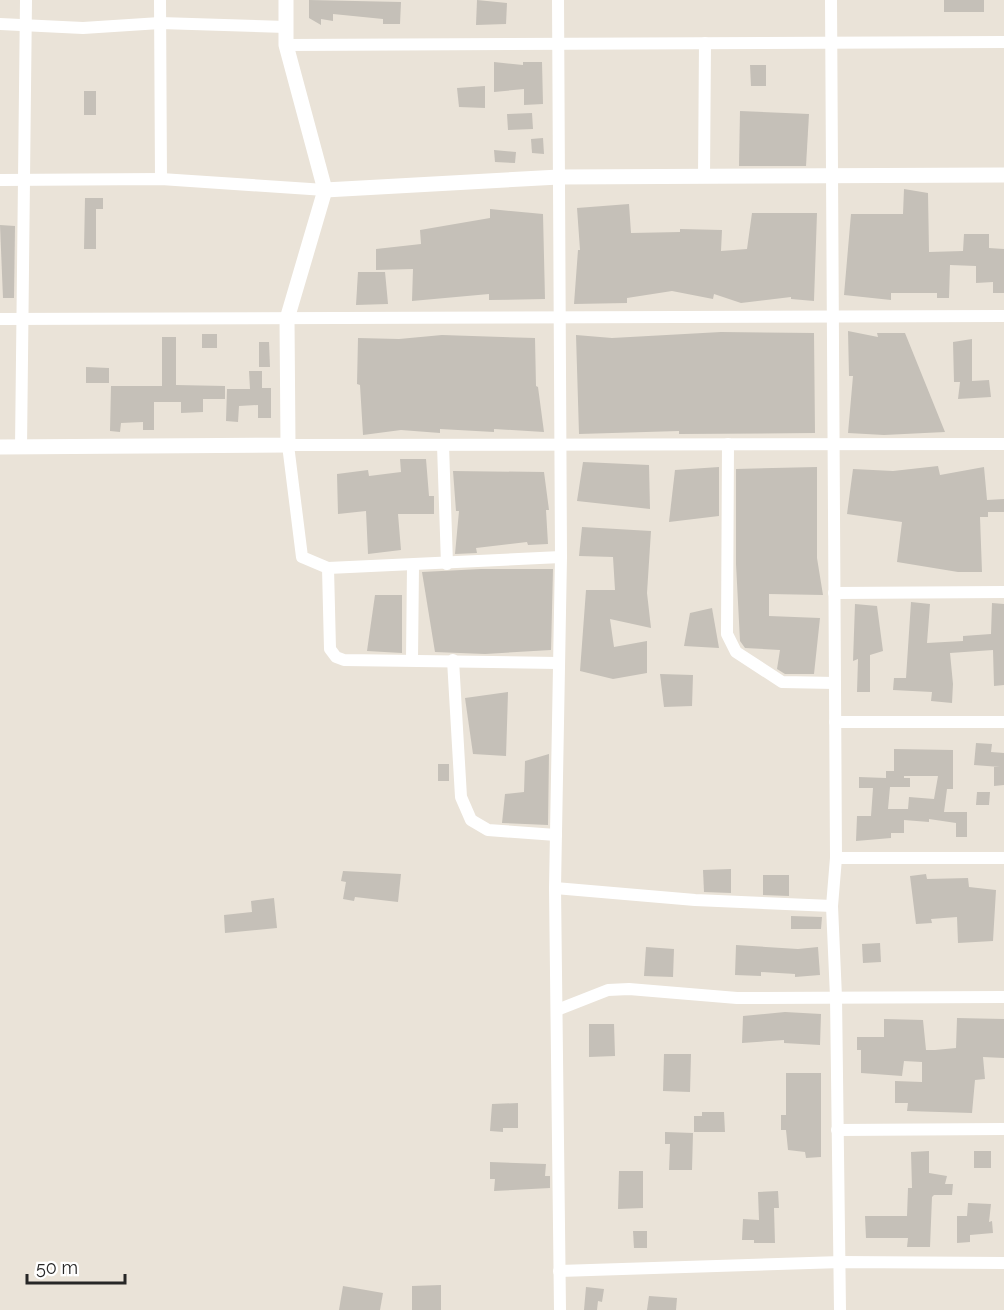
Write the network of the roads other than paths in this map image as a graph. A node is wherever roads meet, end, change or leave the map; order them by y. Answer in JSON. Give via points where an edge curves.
{"nodes":[{"id":1,"x":26,"y":0,"type":"edge"},
{"id":2,"x":160,"y":0,"type":"edge"},
{"id":3,"x":286,"y":0,"type":"edge"},
{"id":4,"x":558,"y":0,"type":"edge"},
{"id":5,"x":831,"y":0,"type":"edge"},
{"id":6,"x":0,"y":24,"type":"edge"},
{"id":7,"x":26,"y":24,"type":"junction"},
{"id":8,"x":160,"y":24,"type":"junction"},
{"id":9,"x":286,"y":27,"type":"junction"},
{"id":10,"x":1004,"y":42,"type":"edge"},
{"id":11,"x":705,"y":43,"type":"junction"},
{"id":12,"x":832,"y":43,"type":"junction"},
{"id":13,"x":558,"y":44,"type":"junction"},
{"id":14,"x":286,"y":45,"type":"junction"},
{"id":15,"x":1004,"y":175,"type":"edge"},
{"id":16,"x":832,"y":176,"type":"junction"},
{"id":17,"x":559,"y":177,"type":"junction"},
{"id":18,"x":704,"y":177,"type":"junction"},
{"id":19,"x":26,"y":179,"type":"junction"},
{"id":20,"x":161,"y":179,"type":"junction"},
{"id":21,"x":0,"y":180,"type":"edge"},
{"id":22,"x":325,"y":190,"type":"junction"},
{"id":23,"x":1004,"y":316,"type":"edge"},
{"id":24,"x":833,"y":317,"type":"junction"},
{"id":25,"x":560,"y":318,"type":"junction"},
{"id":26,"x":0,"y":319,"type":"edge"},
{"id":27,"x":21,"y":319,"type":"junction"},
{"id":28,"x":287,"y":320,"type":"junction"},
{"id":29,"x":288,"y":444,"type":"junction"},
{"id":30,"x":560,"y":444,"type":"junction"},
{"id":31,"x":728,"y":444,"type":"junction"},
{"id":32,"x":834,"y":444,"type":"junction"},
{"id":33,"x":1004,"y":444,"type":"edge"},
{"id":34,"x":443,"y":445,"type":"junction"},
{"id":35,"x":0,"y":447,"type":"edge"},
{"id":36,"x":21,"y":448,"type":"junction"},
{"id":37,"x":561,"y":557,"type":"junction"},
{"id":38,"x":447,"y":564,"type":"junction"},
{"id":39,"x":413,"y":566,"type":"junction"},
{"id":40,"x":328,"y":568,"type":"junction"},
{"id":41,"x":1004,"y":592,"type":"edge"},
{"id":42,"x":834,"y":593,"type":"junction"},
{"id":43,"x":412,"y":659,"type":"junction"},
{"id":44,"x":453,"y":660,"type":"junction"},
{"id":45,"x":558,"y":663,"type":"junction"},
{"id":46,"x":835,"y":683,"type":"junction"},
{"id":47,"x":835,"y":722,"type":"junction"},
{"id":48,"x":1004,"y":722,"type":"edge"},
{"id":49,"x":556,"y":835,"type":"junction"},
{"id":50,"x":836,"y":858,"type":"junction"},
{"id":51,"x":1004,"y":858,"type":"edge"},
{"id":52,"x":555,"y":888,"type":"junction"},
{"id":53,"x":832,"y":906,"type":"junction"},
{"id":54,"x":1004,"y":997,"type":"edge"},
{"id":55,"x":837,"y":998,"type":"junction"},
{"id":56,"x":556,"y":1010,"type":"junction"},
{"id":57,"x":1004,"y":1129,"type":"edge"},
{"id":58,"x":837,"y":1130,"type":"junction"},
{"id":59,"x":841,"y":1262,"type":"junction"},
{"id":60,"x":1004,"y":1263,"type":"edge"},
{"id":61,"x":560,"y":1271,"type":"junction"},
{"id":62,"x":560,"y":1310,"type":"edge"},
{"id":63,"x":840,"y":1310,"type":"edge"}],
"edges":[{"from":1,"to":7,"type":"street"},
{"from":2,"to":8,"type":"street"},
{"from":3,"to":9,"type":"street"},
{"from":4,"to":13,"type":"street"},
{"from":5,"to":12,"type":"street"},
{"from":6,"to":7,"type":"street"},
{"from":7,"to":8,"type":"street","via":[[83,28]]},
{"from":7,"to":19,"type":"street"},
{"from":8,"to":9,"type":"street"},
{"from":8,"to":20,"type":"street"},
{"from":9,"to":14,"type":"street"},
{"from":10,"to":12,"type":"street"},
{"from":11,"to":12,"type":"street"},
{"from":11,"to":13,"type":"street"},
{"from":11,"to":18,"type":"street"},
{"from":12,"to":16,"type":"street"},
{"from":13,"to":14,"type":"street"},
{"from":13,"to":17,"type":"street"},
{"from":14,"to":22,"type":"street"},
{"from":15,"to":16,"type":"street"},
{"from":16,"to":18,"type":"street"},
{"from":16,"to":24,"type":"street"},
{"from":17,"to":18,"type":"street"},
{"from":17,"to":22,"type":"street"},
{"from":17,"to":25,"type":"street"},
{"from":19,"to":20,"type":"street"},
{"from":19,"to":21,"type":"street"},
{"from":19,"to":27,"type":"street"},
{"from":20,"to":22,"type":"street"},
{"from":22,"to":28,"type":"street"},
{"from":23,"to":24,"type":"street"},
{"from":24,"to":25,"type":"street"},
{"from":24,"to":32,"type":"street"},
{"from":25,"to":28,"type":"street"},
{"from":25,"to":30,"type":"street"},
{"from":26,"to":27,"type":"street"},
{"from":27,"to":28,"type":"street"},
{"from":27,"to":36,"type":"street"},
{"from":28,"to":29,"type":"street"},
{"from":29,"to":34,"type":"street"},
{"from":29,"to":36,"type":"street"},
{"from":29,"to":40,"type":"street","via":[[302,557]]},
{"from":30,"to":31,"type":"street"},
{"from":30,"to":34,"type":"street"},
{"from":30,"to":37,"type":"street"},
{"from":31,"to":32,"type":"street"},
{"from":31,"to":46,"type":"street","via":[[727,634],[732,647],[782,681]]},
{"from":32,"to":33,"type":"street"},
{"from":32,"to":42,"type":"street"},
{"from":34,"to":38,"type":"street"},
{"from":35,"to":36,"type":"street"},
{"from":37,"to":38,"type":"street"},
{"from":37,"to":45,"type":"street"},
{"from":38,"to":39,"type":"street"},
{"from":39,"to":40,"type":"street"},
{"from":39,"to":43,"type":"street"},
{"from":40,"to":43,"type":"street","via":[[330,649],[336,657]]},
{"from":41,"to":42,"type":"street"},
{"from":42,"to":46,"type":"street"},
{"from":43,"to":44,"type":"street"},
{"from":44,"to":45,"type":"street"},
{"from":44,"to":49,"type":"street","via":[[461,797],[471,820],[488,830]]},
{"from":45,"to":49,"type":"street"},
{"from":46,"to":47,"type":"street"},
{"from":47,"to":48,"type":"street"},
{"from":47,"to":50,"type":"street"},
{"from":49,"to":52,"type":"street"},
{"from":50,"to":51,"type":"street"},
{"from":50,"to":53,"type":"street"},
{"from":52,"to":53,"type":"street"},
{"from":52,"to":56,"type":"street"},
{"from":53,"to":55,"type":"street"},
{"from":54,"to":55,"type":"street"},
{"from":55,"to":56,"type":"street","via":[[737,998],[677,991],[608,990]]},
{"from":55,"to":58,"type":"street"},
{"from":56,"to":61,"type":"street"},
{"from":57,"to":58,"type":"street"},
{"from":58,"to":59,"type":"street"},
{"from":59,"to":60,"type":"street"},
{"from":59,"to":61,"type":"street"},
{"from":59,"to":63,"type":"street"},
{"from":61,"to":62,"type":"street"}]}
